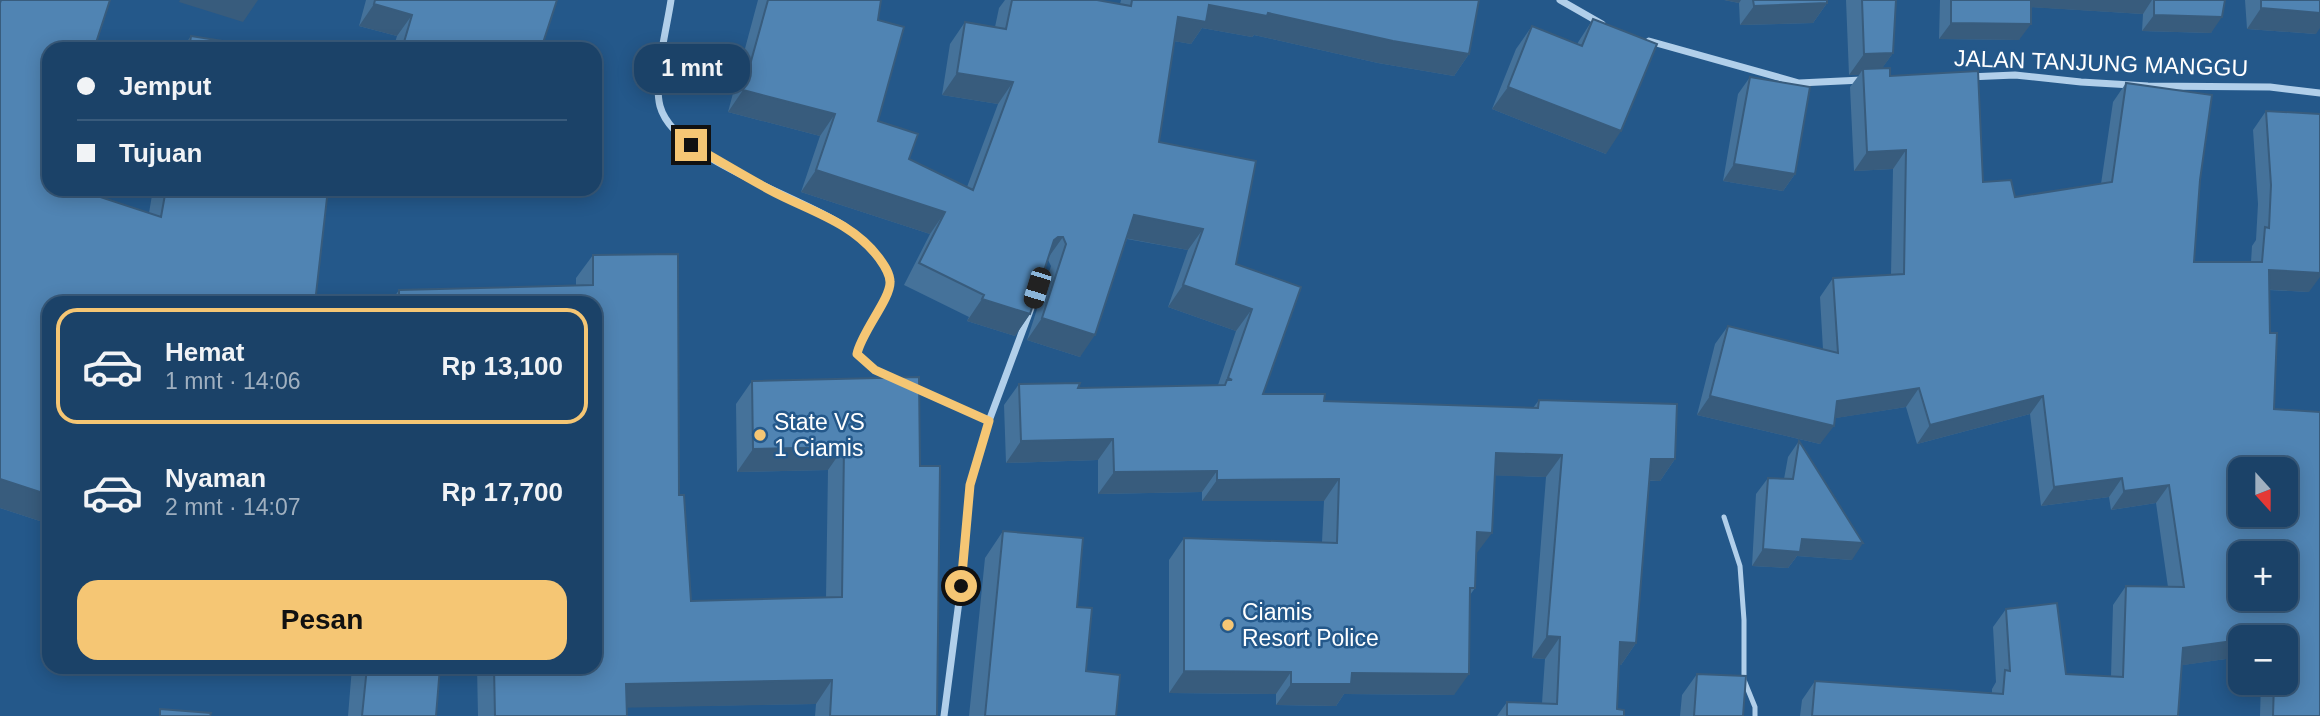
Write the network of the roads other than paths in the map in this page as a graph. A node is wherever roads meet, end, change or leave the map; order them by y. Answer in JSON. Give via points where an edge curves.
{"nodes":[{"id":1,"x":671,"y":0,"type":"edge"},
{"id":2,"x":1560,"y":0,"type":"edge"},
{"id":3,"x":1615,"y":32,"type":"edge"},
{"id":4,"x":1641,"y":39,"type":"edge"},
{"id":5,"x":1962,"y":77,"type":"edge"},
{"id":6,"x":1871,"y":80,"type":"edge"},
{"id":7,"x":2320,"y":93,"type":"edge"},
{"id":8,"x":1034,"y":300,"type":"edge"},
{"id":9,"x":989,"y":421,"type":"junction"},
{"id":10,"x":1724,"y":517,"type":"dead end"},
{"id":11,"x":944,"y":716,"type":"edge"},
{"id":12,"x":1755,"y":716,"type":"edge"}],
"edges":[{"from":1,"to":9,"type":"street","via":[[658,86],[660,107],[675,132],[745,176],[859,237],[886,268],[891,281],[860,342],[860,359]]},
{"from":2,"to":3,"type":"street"},
{"from":4,"to":6,"type":"street","via":[[1799,83]]},
{"from":5,"to":7,"type":"street","name":"JALAN TANJUNG MANGGU","via":[[2015,75]]},
{"from":8,"to":9,"type":"street"},
{"from":9,"to":11,"type":"street","via":[[970,485]]},
{"from":10,"to":12,"type":"lane","via":[[1740,566],[1744,680]]}]}
